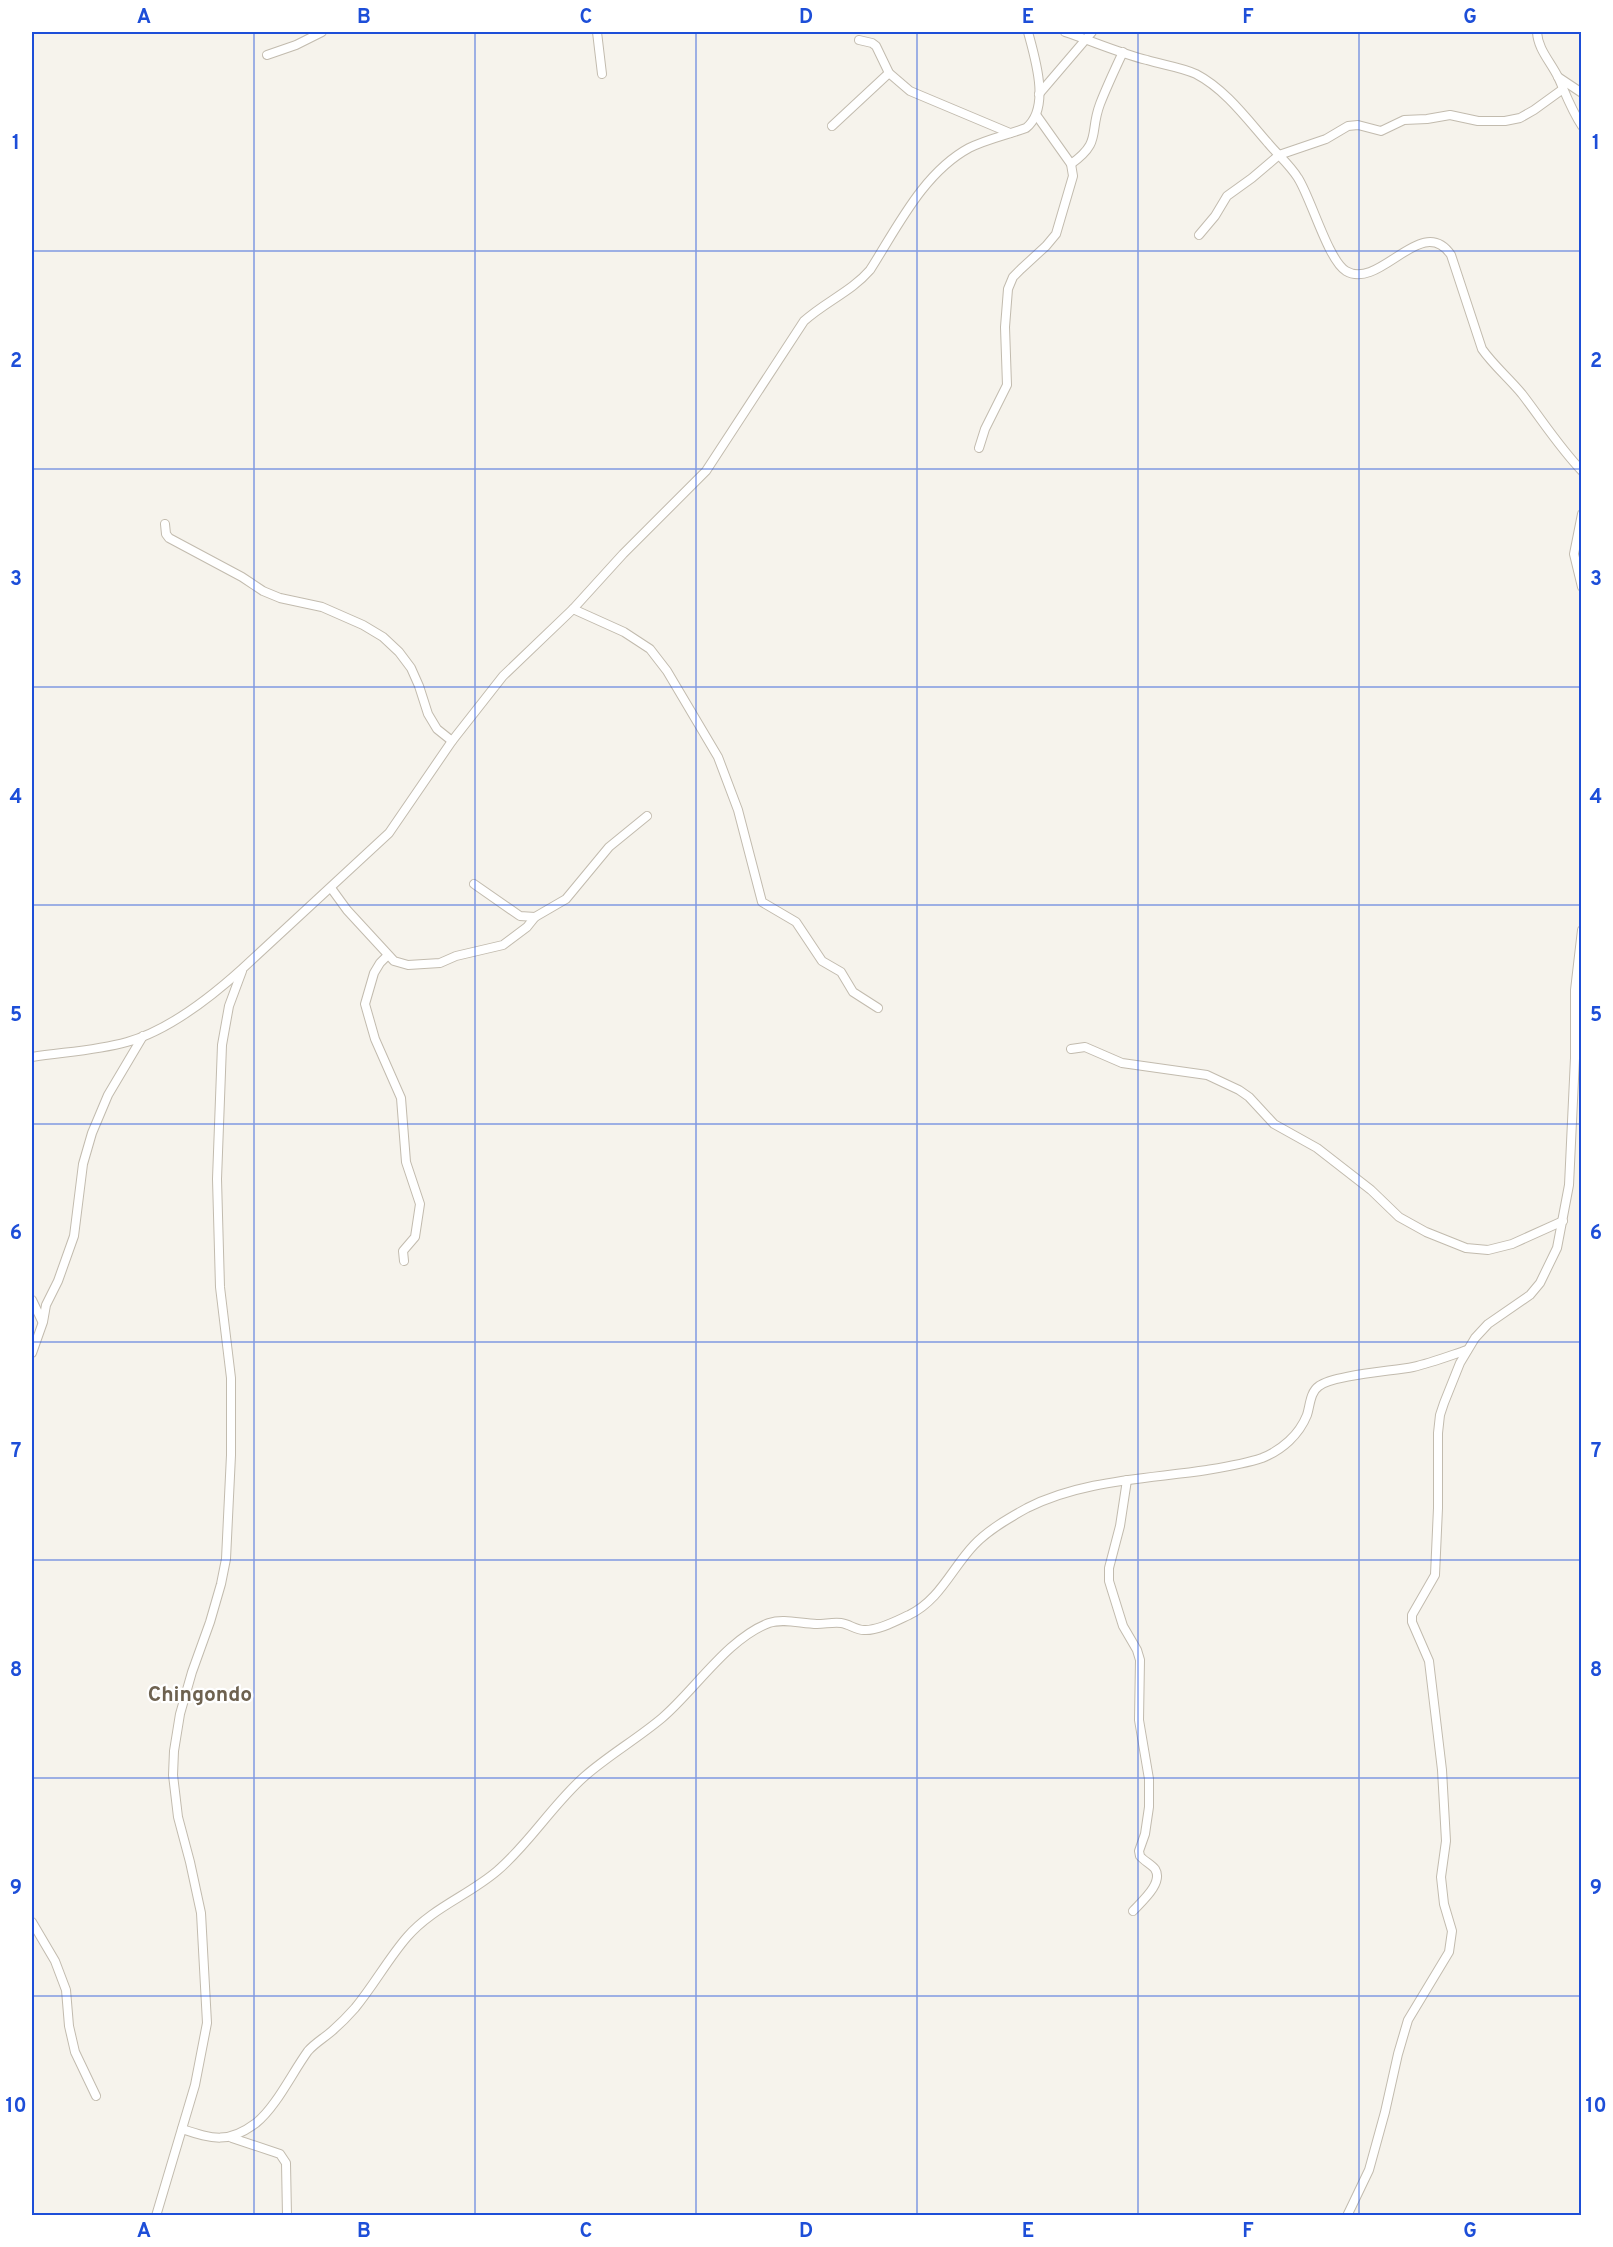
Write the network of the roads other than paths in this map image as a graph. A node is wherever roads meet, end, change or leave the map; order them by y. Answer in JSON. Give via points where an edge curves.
{"nodes":[{"id":1,"x":322,"y":32,"type":"edge"},
{"id":2,"x":597,"y":32,"type":"edge"},
{"id":3,"x":1028,"y":32,"type":"edge"},
{"id":4,"x":1065,"y":32,"type":"edge"},
{"id":5,"x":1537,"y":32,"type":"edge"},
{"id":6,"x":1089,"y":35,"type":"edge"},
{"id":7,"x":860,"y":40,"type":"dead end"},
{"id":8,"x":1123,"y":52,"type":"junction"},
{"id":9,"x":267,"y":55,"type":"dead end"},
{"id":10,"x":602,"y":74,"type":"dead end"},
{"id":11,"x":889,"y":74,"type":"junction"},
{"id":12,"x":1558,"y":76,"type":"junction"},
{"id":13,"x":1563,"y":89,"type":"junction"},
{"id":14,"x":1581,"y":93,"type":"edge"},
{"id":15,"x":1039,"y":94,"type":"junction"},
{"id":16,"x":1037,"y":116,"type":"junction"},
{"id":17,"x":832,"y":126,"type":"dead end"},
{"id":18,"x":1581,"y":126,"type":"edge"},
{"id":19,"x":1010,"y":133,"type":"junction"},
{"id":20,"x":1279,"y":155,"type":"junction"},
{"id":21,"x":1071,"y":164,"type":"junction"},
{"id":22,"x":1199,"y":235,"type":"dead end"},
{"id":23,"x":979,"y":448,"type":"dead end"},
{"id":24,"x":1581,"y":471,"type":"edge"},
{"id":25,"x":1581,"y":514,"type":"edge"},
{"id":26,"x":165,"y":524,"type":"dead end"},
{"id":27,"x":1581,"y":587,"type":"edge"},
{"id":28,"x":573,"y":609,"type":"junction"},
{"id":29,"x":452,"y":741,"type":"junction"},
{"id":30,"x":647,"y":816,"type":"dead end"},
{"id":31,"x":474,"y":884,"type":"dead end"},
{"id":32,"x":331,"y":888,"type":"junction"},
{"id":33,"x":535,"y":917,"type":"junction"},
{"id":34,"x":1581,"y":930,"type":"edge"},
{"id":35,"x":387,"y":956,"type":"junction"},
{"id":36,"x":242,"y":969,"type":"junction"},
{"id":37,"x":878,"y":1008,"type":"dead end"},
{"id":38,"x":144,"y":1035,"type":"junction"},
{"id":39,"x":1071,"y":1049,"type":"dead end"},
{"id":40,"x":32,"y":1057,"type":"edge"},
{"id":41,"x":1563,"y":1221,"type":"junction"},
{"id":42,"x":404,"y":1261,"type":"dead end"},
{"id":43,"x":32,"y":1300,"type":"edge"},
{"id":44,"x":43,"y":1322,"type":"junction"},
{"id":45,"x":1467,"y":1350,"type":"junction"},
{"id":46,"x":32,"y":1353,"type":"edge"},
{"id":47,"x":1127,"y":1480,"type":"junction"},
{"id":48,"x":1133,"y":1911,"type":"dead end"},
{"id":49,"x":32,"y":1922,"type":"edge"},
{"id":50,"x":96,"y":2096,"type":"dead end"},
{"id":51,"x":182,"y":2129,"type":"junction"},
{"id":52,"x":232,"y":2138,"type":"junction"},
{"id":53,"x":156,"y":2216,"type":"edge"},
{"id":54,"x":287,"y":2216,"type":"edge"},
{"id":55,"x":1347,"y":2216,"type":"edge"}],
"edges":[{"from":1,"to":9,"type":"street"},
{"from":2,"to":10,"type":"street"},
{"from":3,"to":15,"type":"street"},
{"from":4,"to":6,"type":"street"},
{"from":5,"to":12,"type":"street","via":[[1542,51]]},
{"from":6,"to":8,"type":"street"},
{"from":6,"to":15,"type":"street"},
{"from":7,"to":11,"type":"street","via":[[876,46]]},
{"from":8,"to":20,"type":"street","via":[[1186,70],[1207,81],[1244,114]]},
{"from":8,"to":21,"type":"street","via":[[1097,114],[1093,141],[1084,155]]},
{"from":11,"to":17,"type":"street"},
{"from":11,"to":19,"type":"street","via":[[910,91]]},
{"from":12,"to":13,"type":"street"},
{"from":12,"to":14,"type":"street"},
{"from":13,"to":18,"type":"street"},
{"from":13,"to":20,"type":"street","via":[[1520,118],[1478,121],[1450,114],[1404,120],[1381,131],[1352,125],[1326,139]]},
{"from":15,"to":16,"type":"street"},
{"from":16,"to":19,"type":"street","via":[[1026,128]]},
{"from":16,"to":21,"type":"street"},
{"from":19,"to":28,"type":"street","via":[[970,147],[926,186],[870,270],[804,321],[706,471]]},
{"from":20,"to":22,"type":"street","via":[[1227,196]]},
{"from":20,"to":24,"type":"street","via":[[1297,176],[1344,270],[1372,270],[1426,242],[1446,247],[1482,349]]},
{"from":21,"to":23,"type":"street","via":[[1073,176],[1056,234],[1013,277],[1008,289],[1007,385]]},
{"from":25,"to":27,"type":"street","via":[[1574,554]]},
{"from":26,"to":29,"type":"street","via":[[170,538],[264,591],[322,607],[383,637],[411,668],[428,714],[437,729]]},
{"from":28,"to":29,"type":"street","via":[[502,676]]},
{"from":28,"to":37,"type":"street","via":[[624,632],[650,649],[662,664],[718,758],[738,810],[762,902],[796,922],[822,961],[841,972],[853,992]]},
{"from":29,"to":32,"type":"street","via":[[388,833]]},
{"from":30,"to":33,"type":"street","via":[[609,847],[567,900]]},
{"from":31,"to":33,"type":"street","via":[[520,916]]},
{"from":32,"to":35,"type":"street"},
{"from":32,"to":36,"type":"street"},
{"from":33,"to":35,"type":"street","via":[[503,945],[440,963],[408,965]]},
{"from":34,"to":41,"type":"street","via":[[1575,990],[1572,1141]]},
{"from":35,"to":42,"type":"street","via":[[374,973],[365,1004],[401,1098],[406,1162],[420,1204],[415,1237],[403,1251]]},
{"from":36,"to":38,"type":"street","via":[[189,1012]]},
{"from":36,"to":51,"type":"street","via":[[222,1045],[217,1179],[220,1287],[231,1378],[226,1559],[180,1714],[174,1751],[178,1816],[201,1913],[207,2023]]},
{"from":38,"to":40,"type":"street","via":[[128,1042]]},
{"from":38,"to":44,"type":"street","via":[[108,1095],[92,1133],[83,1164],[74,1236]]},
{"from":39,"to":41,"type":"street","via":[[1085,1047],[1122,1063],[1207,1075],[1239,1090],[1274,1124],[1317,1148],[1399,1216],[1466,1248],[1488,1250],[1512,1244]]},
{"from":41,"to":45,"type":"street","via":[[1557,1248],[1540,1283],[1521,1303],[1488,1324]]},
{"from":43,"to":44,"type":"street"},
{"from":44,"to":46,"type":"street"},
{"from":45,"to":47,"type":"street","via":[[1414,1366],[1318,1386],[1299,1430],[1284,1446],[1265,1457],[1236,1465]]},
{"from":45,"to":55,"type":"street","via":[[1440,1415],[1435,1575],[1412,1615],[1429,1661],[1442,1770],[1444,1904],[1452,1943],[1408,2020],[1369,2170]]},
{"from":47,"to":48,"type":"street","via":[[1109,1581],[1123,1626],[1140,1660],[1139,1720],[1149,1779],[1149,1807],[1139,1851],[1157,1875],[1151,1891]]},
{"from":47,"to":52,"type":"street","via":[[1052,1497],[1008,1519],[974,1545],[944,1586],[919,1610],[906,1616],[864,1630],[838,1622],[780,1621],[745,1638],[663,1718],[583,1778],[501,1868],[430,1915],[411,1933],[353,2010],[312,2046],[272,2107]]},
{"from":49,"to":50,"type":"street","via":[[55,1961],[66,1990],[75,2052]]},
{"from":51,"to":52,"type":"street","via":[[209,2138]]},
{"from":51,"to":53,"type":"street"},
{"from":52,"to":54,"type":"street","via":[[283,2157]]}]}
